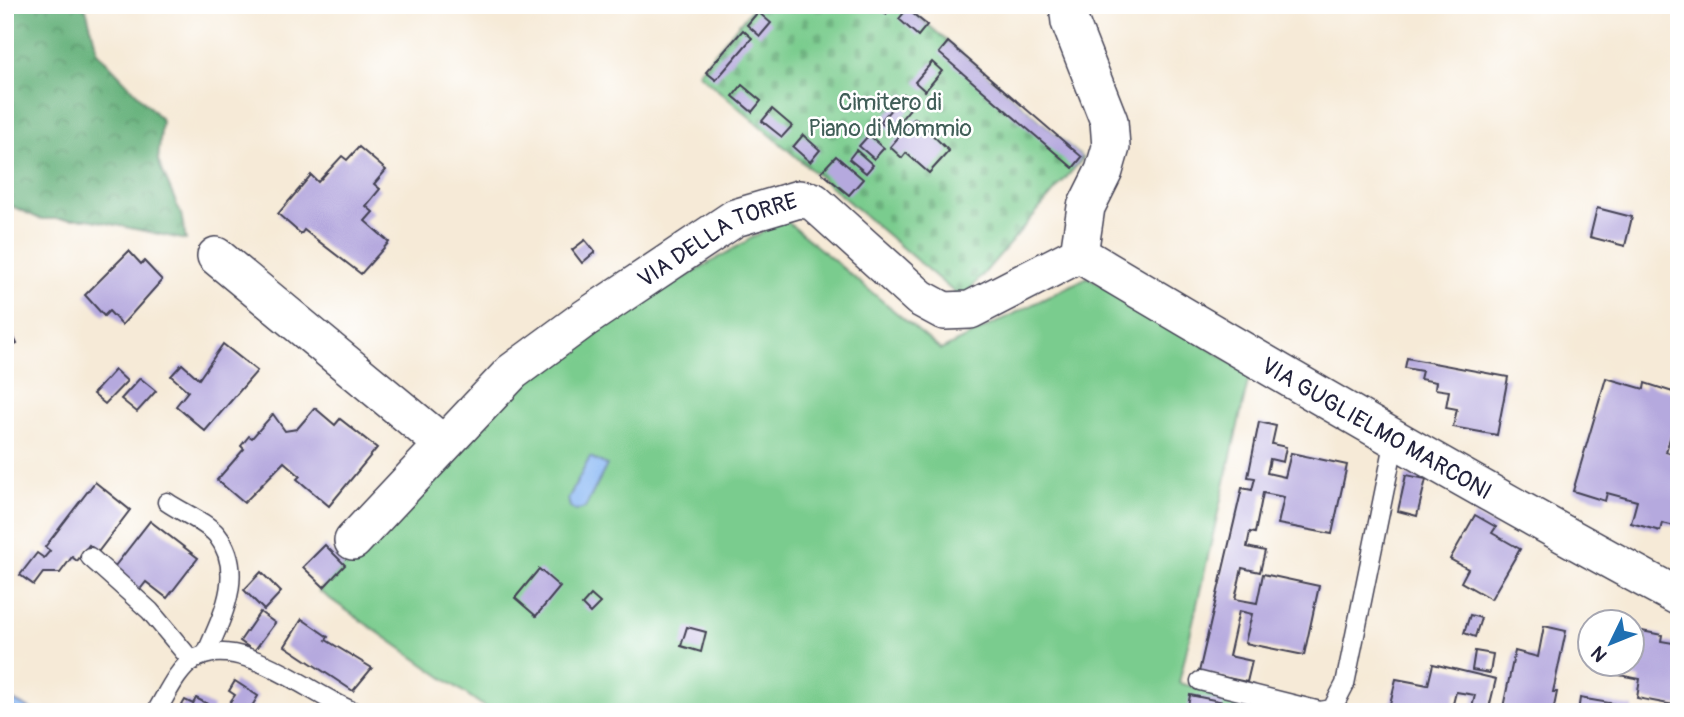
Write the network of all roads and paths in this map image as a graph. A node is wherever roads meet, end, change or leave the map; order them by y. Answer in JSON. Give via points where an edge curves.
{"nodes":[{"id":1,"x":1068,"y":5,"type":"edge"},
{"id":2,"x":1079,"y":254,"type":"junction"},
{"id":3,"x":216,"y":256,"type":"dead end"},
{"id":4,"x":1395,"y":439,"type":"junction"},
{"id":5,"x":443,"y":444,"type":"junction"},
{"id":6,"x":167,"y":502,"type":"dead end"},
{"id":7,"x":353,"y":541,"type":"dead end"},
{"id":8,"x":90,"y":557,"type":"dead end"},
{"id":9,"x":1679,"y":597,"type":"edge"},
{"id":10,"x":227,"y":604,"type":"junction"},
{"id":11,"x":243,"y":616,"type":"dead end"},
{"id":12,"x":199,"y":657,"type":"junction"},
{"id":13,"x":1200,"y":681,"type":"dead end"},
{"id":14,"x":156,"y":712,"type":"edge"},
{"id":15,"x":355,"y":712,"type":"edge"}],
"edges":[{"from":1,"to":2,"type":"street","via":[[1070,22],[1109,121],[1111,147],[1086,208]]},
{"from":2,"to":4,"type":"street","name":"VIA GUGLIELMO MARCONI"},
{"from":2,"to":5,"type":"street","name":"VIA DELLA TORRE","via":[[970,310],[944,311],[920,298],[813,201],[799,199],[735,218],[512,372]]},
{"from":3,"to":5,"type":"street"},
{"from":4,"to":9,"type":"street","name":"VIA GUGLIELMO MARCONI"},
{"from":4,"to":13,"type":"lane","via":[[1345,684],[1332,709],[1320,711]]},
{"from":5,"to":7,"type":"street","name":"VIA DELLA TORRE"},
{"from":6,"to":10,"type":"lane","via":[[217,535],[232,566]]},
{"from":8,"to":12,"type":"lane"},
{"from":10,"to":11,"type":"lane"},
{"from":10,"to":12,"type":"lane"},
{"from":12,"to":14,"type":"lane"},
{"from":12,"to":15,"type":"lane","via":[[246,654]]}]}
